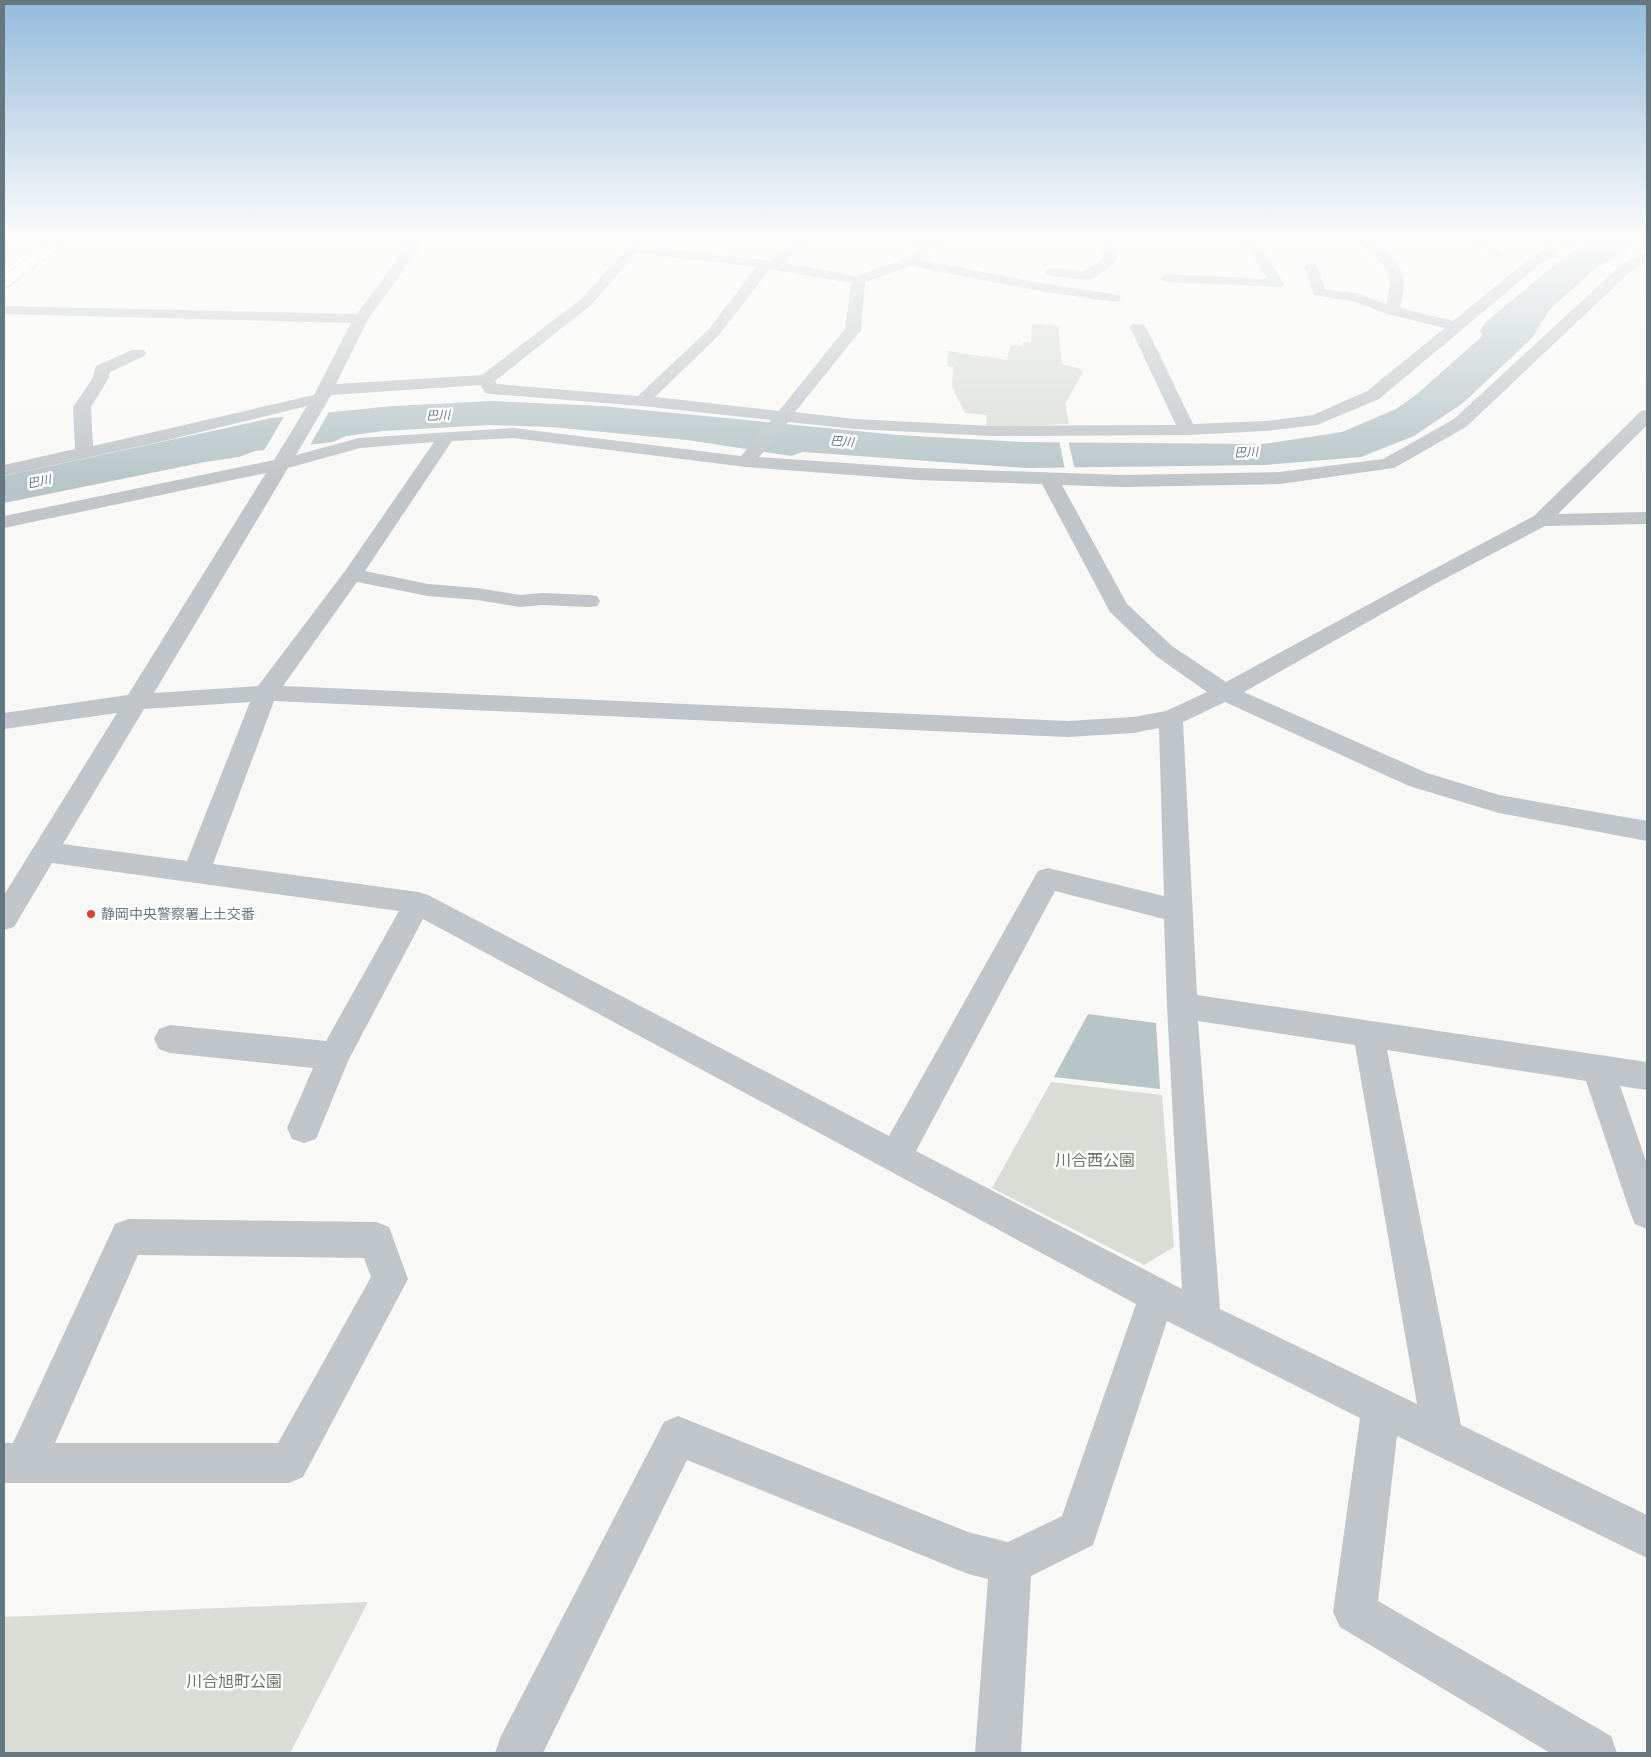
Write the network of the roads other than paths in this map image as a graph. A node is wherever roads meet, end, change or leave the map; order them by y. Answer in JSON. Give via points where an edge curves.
{"nodes":[{"id":1,"x":360,"y":321,"type":"edge"},
{"id":2,"x":562,"y":321,"type":"edge"},
{"id":3,"x":723,"y":321,"type":"edge"},
{"id":4,"x":854,"y":321,"type":"edge"},
{"id":5,"x":1435,"y":321,"type":"edge"},
{"id":6,"x":1462,"y":321,"type":"edge"},
{"id":7,"x":1569,"y":321,"type":"edge"},
{"id":8,"x":1456,"y":326,"type":"junction"},
{"id":9,"x":1138,"y":327,"type":"dead end"},
{"id":10,"x":138,"y":353,"type":"dead end"},
{"id":11,"x":486,"y":380,"type":"junction"},
{"id":12,"x":321,"y":398,"type":"junction"},
{"id":13,"x":642,"y":402,"type":"junction"},
{"id":14,"x":1647,"y":415,"type":"edge"},
{"id":15,"x":780,"y":418,"type":"junction"},
{"id":16,"x":1187,"y":430,"type":"junction"},
{"id":17,"x":447,"y":436,"type":"junction"},
{"id":18,"x":84,"y":453,"type":"junction"},
{"id":19,"x":748,"y":459,"type":"junction"},
{"id":20,"x":284,"y":460,"type":"junction"},
{"id":21,"x":4,"y":470,"type":"edge"},
{"id":22,"x":1049,"y":479,"type":"junction"},
{"id":23,"x":1647,"y":518,"type":"edge"},
{"id":24,"x":1541,"y":520,"type":"junction"},
{"id":25,"x":4,"y":522,"type":"edge"},
{"id":26,"x":352,"y":575,"type":"junction"},
{"id":27,"x":589,"y":601,"type":"dead end"},
{"id":28,"x":265,"y":693,"type":"junction"},
{"id":29,"x":1225,"y":693,"type":"junction"},
{"id":30,"x":136,"y":702,"type":"junction"},
{"id":31,"x":1171,"y":718,"type":"junction"},
{"id":32,"x":4,"y":721,"type":"edge"},
{"id":33,"x":1647,"y":831,"type":"edge"},
{"id":34,"x":45,"y":852,"type":"junction"},
{"id":35,"x":196,"y":873,"type":"junction"},
{"id":36,"x":418,"y":903,"type":"junction"},
{"id":37,"x":1178,"y":911,"type":"junction"},
{"id":38,"x":4,"y":919,"type":"edge"},
{"id":39,"x":1182,"y":1006,"type":"junction"},
{"id":40,"x":1368,"y":1034,"type":"junction"},
{"id":41,"x":170,"y":1039,"type":"dead end"},
{"id":42,"x":334,"y":1056,"type":"junction"},
{"id":43,"x":1598,"y":1070,"type":"junction"},
{"id":44,"x":1647,"y":1076,"type":"edge"},
{"id":45,"x":304,"y":1128,"type":"dead end"},
{"id":46,"x":895,"y":1157,"type":"junction"},
{"id":47,"x":1647,"y":1212,"type":"edge"},
{"id":48,"x":1158,"y":1296,"type":"junction"},
{"id":49,"x":1202,"y":1320,"type":"junction"},
{"id":50,"x":1381,"y":1408,"type":"junction"},
{"id":51,"x":1443,"y":1437,"type":"junction"},
{"id":52,"x":15,"y":1463,"type":"edge"},
{"id":53,"x":1647,"y":1537,"type":"edge"},
{"id":54,"x":1010,"y":1564,"type":"junction"},
{"id":55,"x":518,"y":1753,"type":"edge"},
{"id":56,"x":998,"y":1753,"type":"edge"},
{"id":57,"x":1594,"y":1753,"type":"edge"}],
"edges":[{"from":1,"to":12,"type":"street"},
{"from":2,"to":11,"type":"street"},
{"from":3,"to":13,"type":"street"},
{"from":4,"to":15,"type":"street","via":[[853,330]]},
{"from":5,"to":8,"type":"street"},
{"from":6,"to":8,"type":"street"},
{"from":7,"to":22,"type":"street","via":[[1460,423],[1388,464],[1280,478]]},
{"from":8,"to":16,"type":"street","via":[[1373,395],[1317,420]]},
{"from":9,"to":16,"type":"street"},
{"from":10,"to":18,"type":"street","via":[[102,369],[100,379],[82,407]]},
{"from":11,"to":12,"type":"street"},
{"from":11,"to":13,"type":"street","via":[[491,388]]},
{"from":12,"to":18,"type":"street"},
{"from":12,"to":20,"type":"street"},
{"from":13,"to":15,"type":"street"},
{"from":14,"to":24,"type":"street"},
{"from":15,"to":16,"type":"street","via":[[992,430]]},
{"from":15,"to":19,"type":"street"},
{"from":17,"to":19,"type":"street","via":[[513,433]]},
{"from":17,"to":20,"type":"street","via":[[359,443]]},
{"from":17,"to":26,"type":"street"},
{"from":18,"to":21,"type":"street"},
{"from":19,"to":22,"type":"street","via":[[918,474]]},
{"from":20,"to":25,"type":"street"},
{"from":20,"to":30,"type":"street"},
{"from":22,"to":29,"type":"street","via":[[1118,607],[1164,651]]},
{"from":23,"to":24,"type":"street"},
{"from":24,"to":29,"type":"street"},
{"from":26,"to":27,"type":"street","via":[[428,590],[520,601]]},
{"from":26,"to":28,"type":"street"},
{"from":28,"to":30,"type":"street"},
{"from":28,"to":31,"type":"street","via":[[1068,729],[1134,725]]},
{"from":28,"to":35,"type":"street"},
{"from":29,"to":31,"type":"street"},
{"from":29,"to":33,"type":"street","via":[[1418,780],[1499,804]]},
{"from":30,"to":32,"type":"street"},
{"from":30,"to":34,"type":"street"},
{"from":31,"to":37,"type":"street"},
{"from":34,"to":35,"type":"street"},
{"from":34,"to":38,"type":"street"},
{"from":35,"to":36,"type":"street"},
{"from":36,"to":42,"type":"street"},
{"from":36,"to":46,"type":"street"},
{"from":37,"to":39,"type":"street"},
{"from":37,"to":46,"type":"street","via":[[1048,879]]},
{"from":39,"to":40,"type":"street"},
{"from":39,"to":49,"type":"street"},
{"from":40,"to":43,"type":"street"},
{"from":40,"to":51,"type":"street"},
{"from":41,"to":42,"type":"street"},
{"from":42,"to":45,"type":"street"},
{"from":43,"to":44,"type":"street"},
{"from":43,"to":47,"type":"street"},
{"from":46,"to":48,"type":"street"},
{"from":48,"to":49,"type":"street"},
{"from":48,"to":54,"type":"street","via":[[1078,1530]]},
{"from":49,"to":50,"type":"street"},
{"from":50,"to":51,"type":"street"},
{"from":50,"to":57,"type":"street","via":[[1354,1612]]},
{"from":51,"to":53,"type":"street"},
{"from":52,"to":52,"type":"street","via":[[289,1463],[390,1279],[376,1240],[128,1237]]},
{"from":54,"to":55,"type":"street","via":[[968,1553],[678,1436]]},
{"from":54,"to":56,"type":"street"}]}
